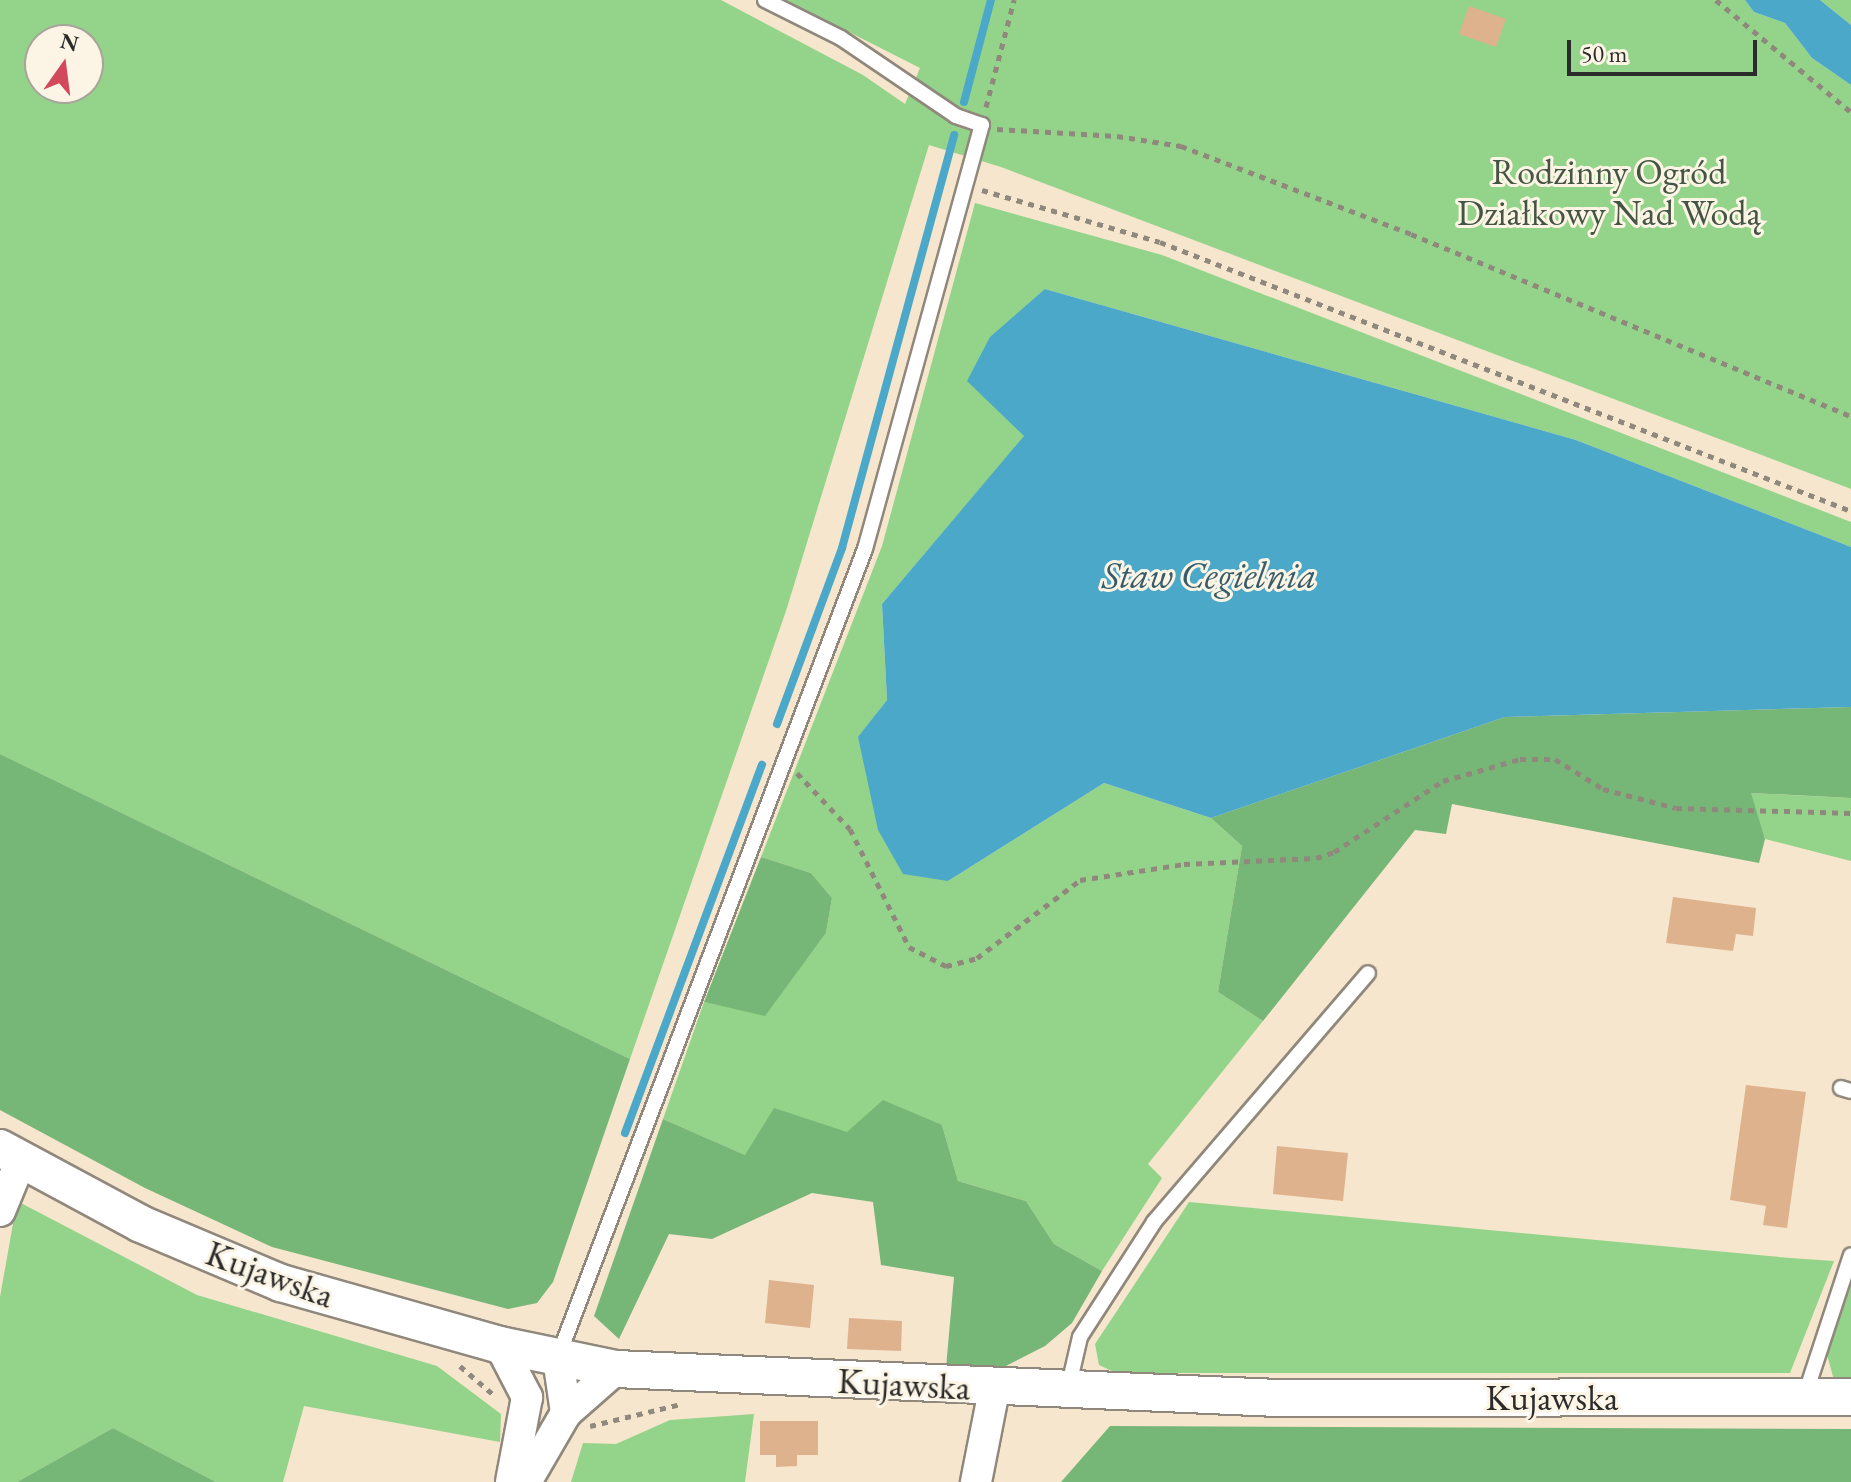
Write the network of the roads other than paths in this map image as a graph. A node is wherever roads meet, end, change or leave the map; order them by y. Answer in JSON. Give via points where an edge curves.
{"nodes":[{"id":1,"x":765,"y":0,"type":"edge"},
{"id":2,"x":1368,"y":973,"type":"dead end"},
{"id":3,"x":10,"y":1154,"type":"edge"},
{"id":4,"x":0,"y":1211,"type":"edge"},
{"id":5,"x":1851,"y":1255,"type":"edge"},
{"id":6,"x":500,"y":1345,"type":"junction"},
{"id":7,"x":558,"y":1358,"type":"junction"},
{"id":8,"x":616,"y":1369,"type":"junction"},
{"id":9,"x":994,"y":1390,"type":"junction"},
{"id":10,"x":1068,"y":1393,"type":"junction"},
{"id":11,"x":527,"y":1397,"type":"junction"},
{"id":12,"x":1805,"y":1397,"type":"junction"},
{"id":13,"x":1851,"y":1397,"type":"edge"},
{"id":14,"x":566,"y":1413,"type":"junction"},
{"id":15,"x":511,"y":1482,"type":"edge"},
{"id":16,"x":526,"y":1482,"type":"edge"},
{"id":17,"x":976,"y":1482,"type":"edge"}],
"edges":[{"from":1,"to":7,"type":"lane","via":[[841,38],[956,116],[982,125],[865,549]]},
{"from":2,"to":10,"type":"lane","via":[[1154,1222],[1080,1337],[1069,1369]]},
{"from":3,"to":4,"type":"street"},
{"from":3,"to":6,"type":"street","name":"Kujawska","via":[[141,1224],[281,1283]]},
{"from":5,"to":12,"type":"lane","via":[[1811,1365]]},
{"from":6,"to":7,"type":"street","name":"Kujawska"},
{"from":6,"to":11,"type":"street"},
{"from":7,"to":8,"type":"street","name":"Kujawska"},
{"from":7,"to":11,"type":"street"},
{"from":7,"to":14,"type":"street"},
{"from":8,"to":9,"type":"street","name":"Kujawska"},
{"from":8,"to":14,"type":"street"},
{"from":9,"to":10,"type":"street","name":"Kujawska"},
{"from":9,"to":17,"type":"street"},
{"from":10,"to":12,"type":"street","name":"Kujawska"},
{"from":11,"to":15,"type":"street"},
{"from":12,"to":13,"type":"street","name":"Kujawska"},
{"from":14,"to":16,"type":"street"}]}
